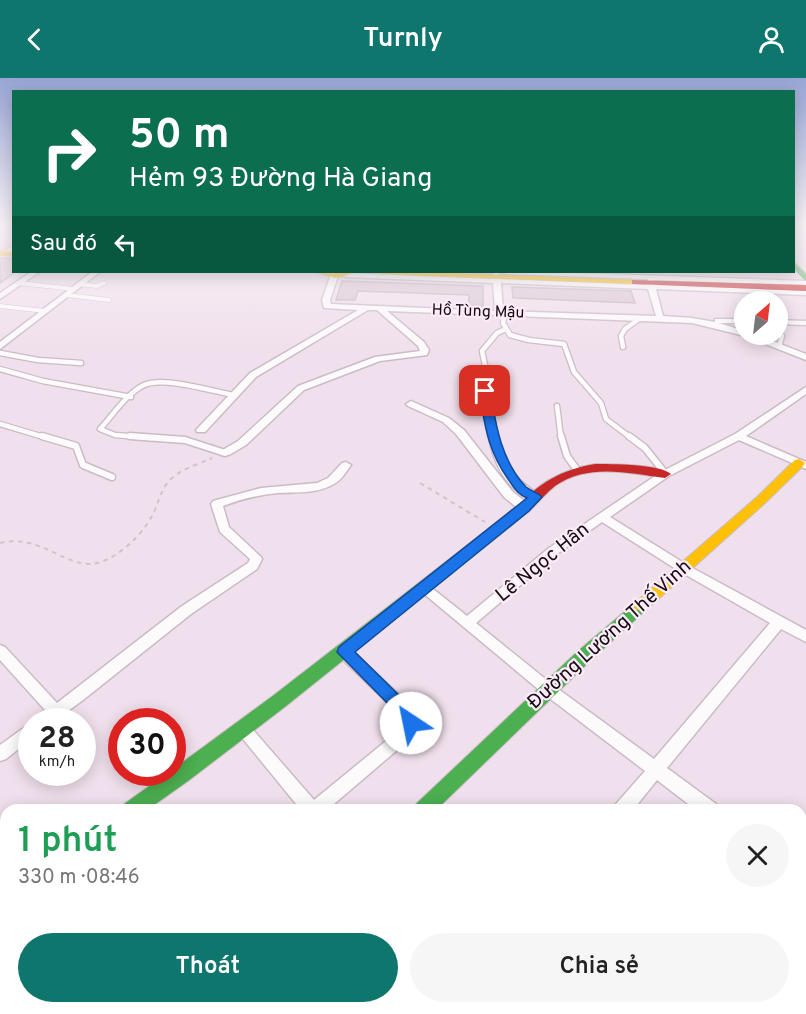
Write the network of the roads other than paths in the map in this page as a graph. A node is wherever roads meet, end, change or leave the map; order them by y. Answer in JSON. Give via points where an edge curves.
{"nodes":[{"id":1,"x":797,"y":268,"type":"edge"},
{"id":2,"x":34,"y":273,"type":"edge"},
{"id":3,"x":95,"y":273,"type":"edge"},
{"id":4,"x":418,"y":273,"type":"edge"},
{"id":5,"x":338,"y":274,"type":"edge"},
{"id":6,"x":499,"y":275,"type":"edge"},
{"id":7,"x":649,"y":280,"type":"edge"},
{"id":8,"x":806,"y":281,"type":"edge"},
{"id":9,"x":19,"y":283,"type":"junction"},
{"id":10,"x":104,"y":283,"type":"dead end"},
{"id":11,"x":806,"y":288,"type":"edge"},
{"id":12,"x":73,"y":289,"type":"junction"},
{"id":13,"x":806,"y":293,"type":"edge"},
{"id":14,"x":0,"y":297,"type":"edge"},
{"id":15,"x":109,"y":300,"type":"dead end"},
{"id":16,"x":0,"y":306,"type":"edge"},
{"id":17,"x":366,"y":308,"type":"junction"},
{"id":18,"x":378,"y":308,"type":"junction"},
{"id":19,"x":45,"y":310,"type":"junction"},
{"id":20,"x":502,"y":313,"type":"junction"},
{"id":21,"x":660,"y":318,"type":"junction"},
{"id":22,"x":639,"y":319,"type":"junction"},
{"id":23,"x":734,"y":321,"type":"edge"},
{"id":24,"x":708,"y":322,"type":"junction"},
{"id":25,"x":788,"y":322,"type":"edge"},
{"id":26,"x":806,"y":323,"type":"edge"},
{"id":27,"x":506,"y":329,"type":"junction"},
{"id":28,"x":734,"y":330,"type":"edge"},
{"id":29,"x":774,"y":345,"type":"edge"},
{"id":30,"x":1,"y":346,"type":"edge"},
{"id":31,"x":623,"y":347,"type":"dead end"},
{"id":32,"x":779,"y":347,"type":"joint"},
{"id":33,"x":806,"y":357,"type":"edge"},
{"id":34,"x":81,"y":363,"type":"dead end"},
{"id":35,"x":0,"y":369,"type":"edge"},
{"id":36,"x":487,"y":375,"type":"dead end"},
{"id":37,"x":806,"y":390,"type":"edge"},
{"id":38,"x":485,"y":391,"type":"dead end"},
{"id":39,"x":233,"y":395,"type":"junction"},
{"id":40,"x":131,"y":396,"type":"junction"},
{"id":41,"x":411,"y":404,"type":"dead end"},
{"id":42,"x":557,"y":406,"type":"dead end"},
{"id":43,"x":0,"y":424,"type":"edge"},
{"id":44,"x":201,"y":430,"type":"dead end"},
{"id":45,"x":739,"y":436,"type":"junction"},
{"id":46,"x":225,"y":453,"type":"joint"},
{"id":47,"x":346,"y":465,"type":"dead end"},
{"id":48,"x":803,"y":465,"type":"edge"},
{"id":49,"x":577,"y":470,"type":"junction"},
{"id":50,"x":665,"y":474,"type":"junction"},
{"id":51,"x":112,"y":477,"type":"dead end"},
{"id":52,"x":535,"y":497,"type":"junction"},
{"id":53,"x":525,"y":508,"type":"junction"},
{"id":54,"x":602,"y":517,"type":"junction"},
{"id":55,"x":683,"y":568,"type":"junction"},
{"id":56,"x":423,"y":588,"type":"junction"},
{"id":57,"x":779,"y":622,"type":"junction"},
{"id":58,"x":467,"y":623,"type":"junction"},
{"id":59,"x":806,"y":637,"type":"edge"},
{"id":60,"x":0,"y":651,"type":"edge"},
{"id":61,"x":344,"y":652,"type":"junction"},
{"id":62,"x":549,"y":690,"type":"junction"},
{"id":63,"x":52,"y":708,"type":"edge"},
{"id":64,"x":60,"y":708,"type":"edge"},
{"id":65,"x":242,"y":728,"type":"junction"},
{"id":66,"x":18,"y":740,"type":"edge"},
{"id":67,"x":0,"y":754,"type":"edge"},
{"id":68,"x":656,"y":770,"type":"junction"},
{"id":69,"x":140,"y":804,"type":"edge"},
{"id":70,"x":309,"y":804,"type":"edge"},
{"id":71,"x":321,"y":804,"type":"edge"},
{"id":72,"x":429,"y":804,"type":"edge"},
{"id":73,"x":627,"y":804,"type":"edge"},
{"id":74,"x":702,"y":804,"type":"edge"}],
"edges":[{"from":1,"to":8,"type":"street"},
{"from":2,"to":9,"type":"street"},
{"from":3,"to":12,"type":"street"},
{"from":4,"to":6,"type":"street"},
{"from":5,"to":6,"type":"street"},
{"from":5,"to":17,"type":"street","name":"Hồ Tùng Mậu","via":[[327,306]]},
{"from":6,"to":7,"type":"street"},
{"from":6,"to":20,"type":"street"},
{"from":7,"to":8,"type":"street"},
{"from":7,"to":11,"type":"street"},
{"from":7,"to":13,"type":"street"},
{"from":7,"to":21,"type":"street"},
{"from":9,"to":12,"type":"lane"},
{"from":9,"to":14,"type":"street"},
{"from":10,"to":12,"type":"lane"},
{"from":12,"to":15,"type":"lane"},
{"from":12,"to":19,"type":"street"},
{"from":16,"to":19,"type":"lane"},
{"from":17,"to":18,"type":"street","name":"Hồ Tùng Mậu"},
{"from":17,"to":39,"type":"street","via":[[266,366]]},
{"from":18,"to":20,"type":"street","name":"Hồ Tùng Mậu"},
{"from":18,"to":46,"type":"street","via":[[421,344],[424,353],[378,359],[301,388],[242,443]]},
{"from":19,"to":30,"type":"street"},
{"from":20,"to":22,"type":"street","name":"Hồ Tùng Mậu"},
{"from":20,"to":27,"type":"lane"},
{"from":21,"to":22,"type":"street","name":"Hồ Tùng Mậu"},
{"from":21,"to":24,"type":"street","name":"Hồ Tùng Mậu"},
{"from":22,"to":31,"type":"lane","via":[[625,329],[621,336]]},
{"from":23,"to":24,"type":"street"},
{"from":24,"to":28,"type":"street"},
{"from":25,"to":26,"type":"street"},
{"from":27,"to":36,"type":"lane","via":[[497,333],[482,351]]},
{"from":27,"to":50,"type":"lane","via":[[510,335],[529,340],[564,344],[574,371],[604,405],[606,419],[645,448]]},
{"from":29,"to":32,"type":"street"},
{"from":30,"to":34,"type":"lane","via":[[38,360]]},
{"from":32,"to":33,"type":"street"},
{"from":35,"to":40,"type":"lane","via":[[43,381]]},
{"from":37,"to":45,"type":"street"},
{"from":38,"to":52,"type":"street","via":[[493,441],[502,462],[523,491]]},
{"from":39,"to":40,"type":"lane","via":[[148,382]]},
{"from":39,"to":44,"type":"street"},
{"from":40,"to":46,"type":"lane","via":[[100,429],[103,432],[185,440]]},
{"from":41,"to":53,"type":"street","via":[[446,420],[460,432],[502,486]]},
{"from":42,"to":49,"type":"lane","via":[[558,428],[568,462]]},
{"from":43,"to":51,"type":"lane","via":[[76,446],[83,465]]},
{"from":45,"to":48,"type":"street"},
{"from":45,"to":50,"type":"street"},
{"from":47,"to":64,"type":"street","via":[[326,484],[275,490],[217,504],[224,529],[255,557],[255,562]]},
{"from":48,"to":55,"type":"street","name":"Đường Lương Thế Vinh"},
{"from":49,"to":50,"type":"street","via":[[600,466]]},
{"from":49,"to":52,"type":"street"},
{"from":50,"to":54,"type":"street"},
{"from":52,"to":53,"type":"street"},
{"from":53,"to":56,"type":"street"},
{"from":54,"to":55,"type":"street","name":"Lê Ngọc Hân"},
{"from":54,"to":58,"type":"street","name":"Lê Ngọc Hân","via":[[553,551]]},
{"from":55,"to":57,"type":"street","name":"Lê Ngọc Hân"},
{"from":55,"to":62,"type":"street","name":"Đường Lương Thế Vinh"},
{"from":56,"to":58,"type":"street"},
{"from":56,"to":61,"type":"street"},
{"from":57,"to":59,"type":"street","name":"Lê Ngọc Hân"},
{"from":57,"to":68,"type":"street"},
{"from":58,"to":62,"type":"street"},
{"from":60,"to":63,"type":"street"},
{"from":61,"to":65,"type":"street"},
{"from":61,"to":71,"type":"street","via":[[402,707],[411,723],[391,746]]},
{"from":62,"to":68,"type":"street"},
{"from":62,"to":72,"type":"street","name":"Đường Lương Thế Vinh"},
{"from":65,"to":69,"type":"street"},
{"from":65,"to":70,"type":"street"},
{"from":66,"to":67,"type":"street"},
{"from":68,"to":73,"type":"street"},
{"from":68,"to":74,"type":"street"}]}
